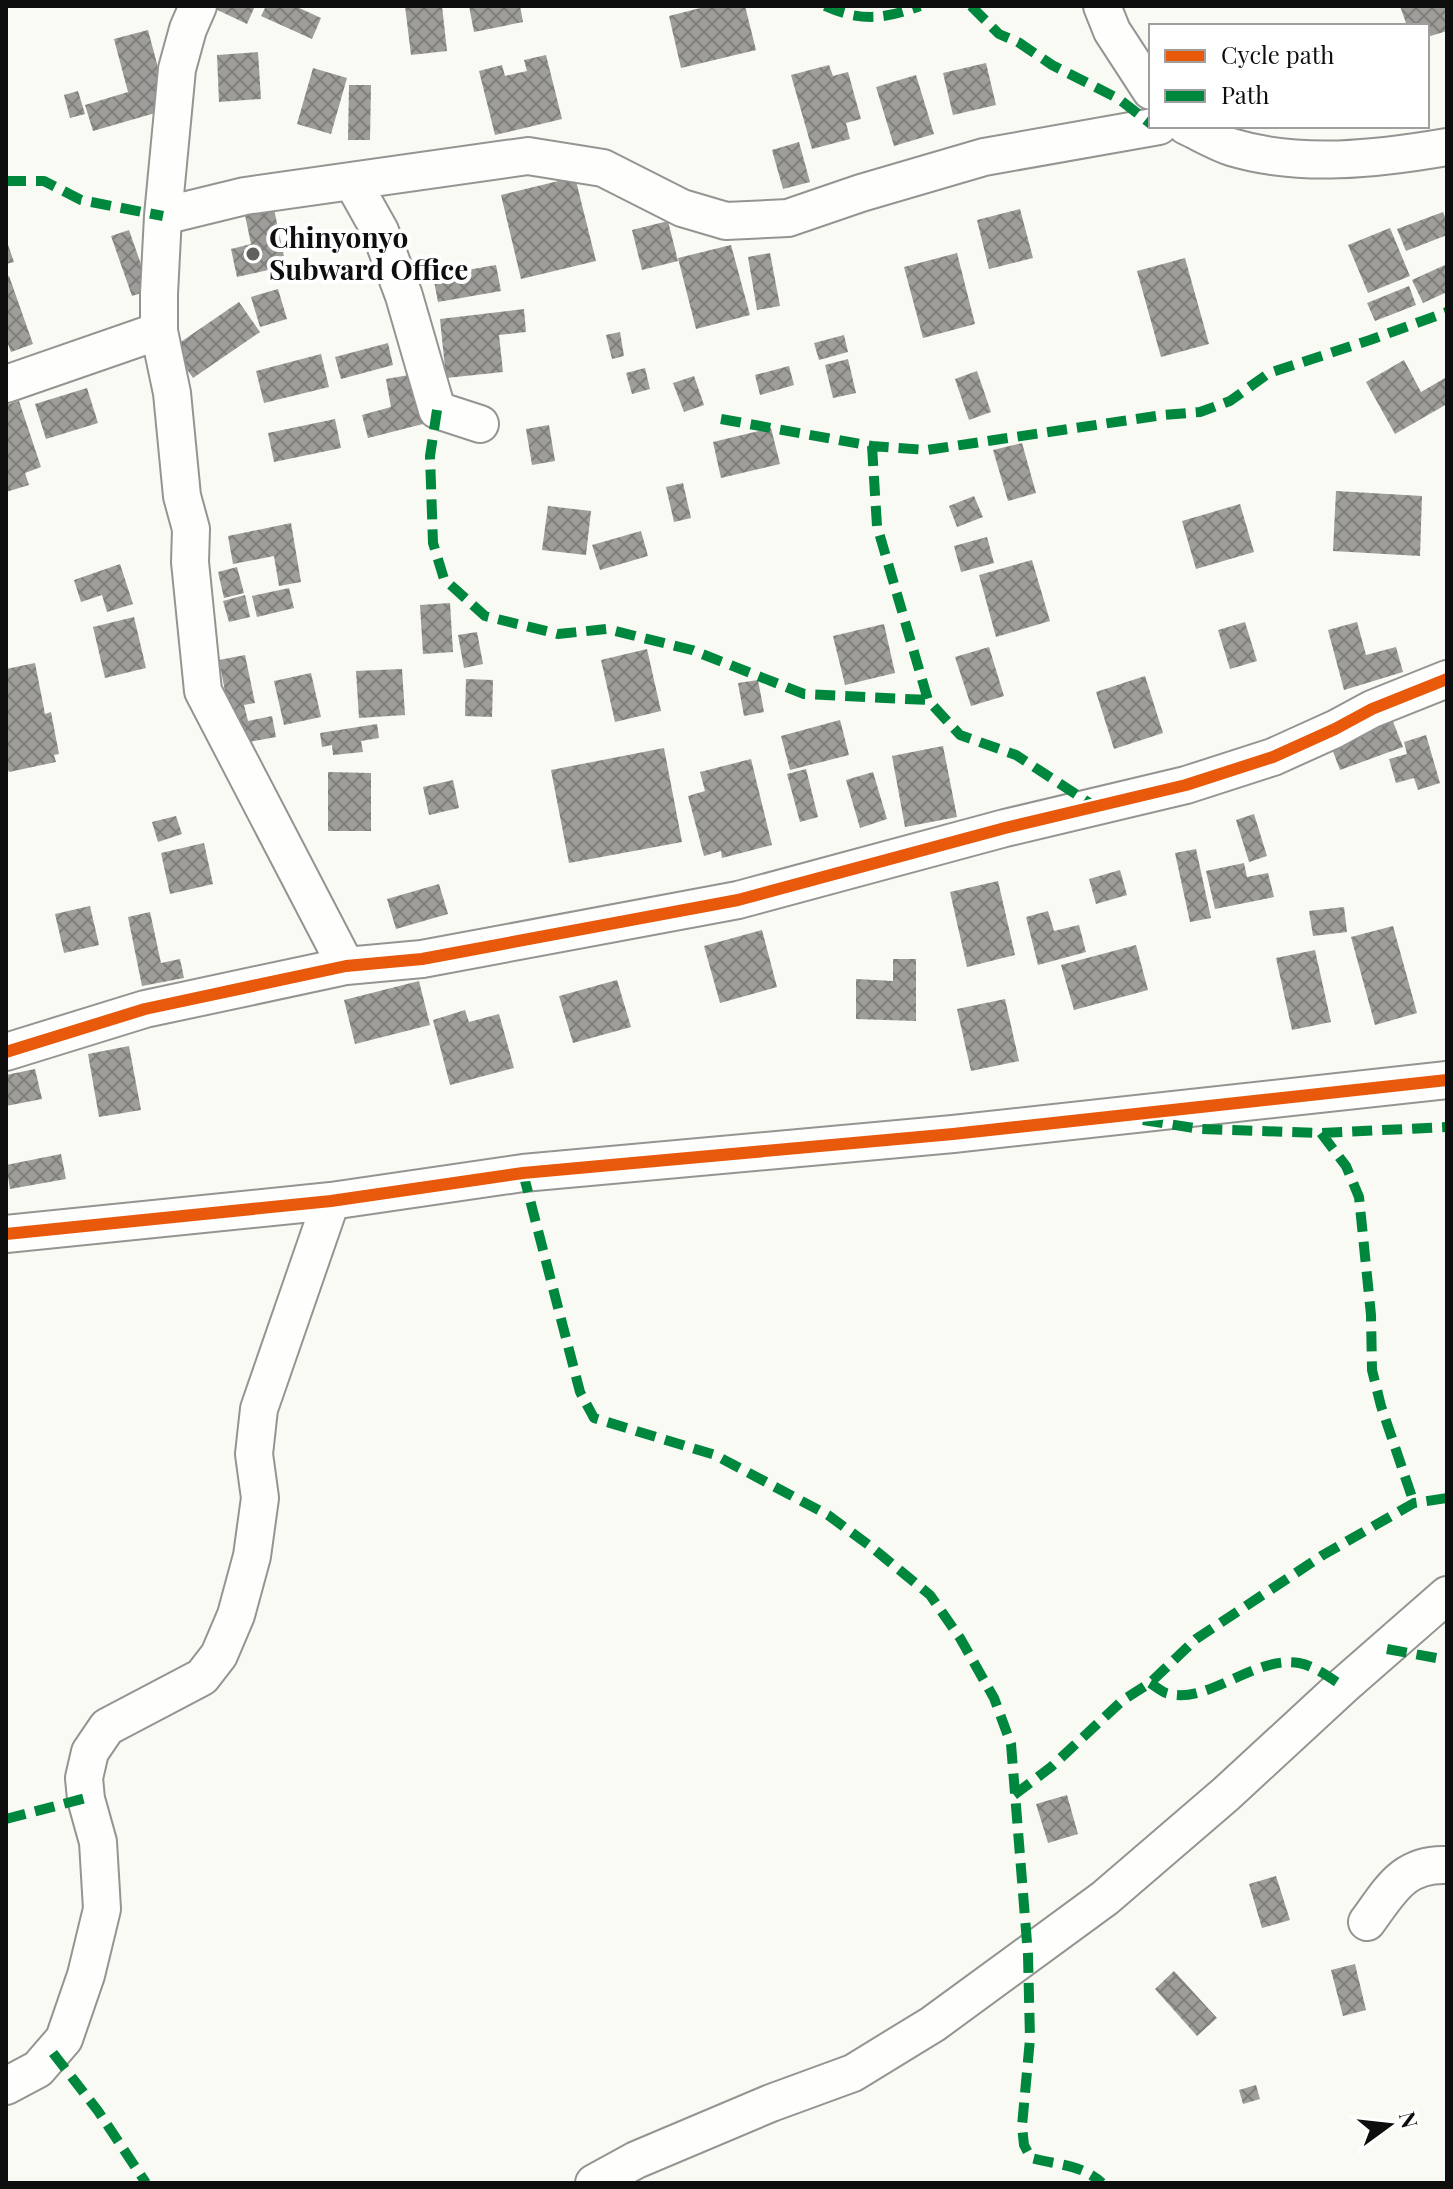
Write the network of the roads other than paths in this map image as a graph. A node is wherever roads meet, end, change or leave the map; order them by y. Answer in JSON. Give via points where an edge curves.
{"nodes":[{"id":1,"x":198,"y":6,"type":"edge"},
{"id":2,"x":1102,"y":6,"type":"edge"},
{"id":3,"x":1149,"y":88,"type":"edge"},
{"id":4,"x":1149,"y":128,"type":"edge"},
{"id":5,"x":1190,"y":128,"type":"edge"},
{"id":6,"x":1447,"y":147,"type":"edge"},
{"id":7,"x":352,"y":181,"type":"junction"},
{"id":8,"x":163,"y":216,"type":"junction"},
{"id":9,"x":159,"y":331,"type":"junction"},
{"id":10,"x":6,"y":384,"type":"edge"},
{"id":11,"x":480,"y":424,"type":"dead end"},
{"id":12,"x":1447,"y":679,"type":"edge"},
{"id":13,"x":346,"y":966,"type":"junction"},
{"id":14,"x":6,"y":1052,"type":"edge"},
{"id":15,"x":1447,"y":1080,"type":"edge"},
{"id":16,"x":331,"y":1201,"type":"junction"},
{"id":17,"x":6,"y":1234,"type":"edge"},
{"id":18,"x":1447,"y":1595,"type":"edge"},
{"id":19,"x":1447,"y":1865,"type":"edge"},
{"id":20,"x":1367,"y":1922,"type":"dead end"},
{"id":21,"x":6,"y":2086,"type":"edge"},
{"id":22,"x":594,"y":2183,"type":"edge"}],
"edges":[{"from":1,"to":8,"type":"street","via":[[177,69]]},
{"from":2,"to":3,"type":"street"},
{"from":4,"to":7,"type":"street","via":[[984,157],[788,218],[726,221],[682,208],[603,168],[528,156]]},
{"from":5,"to":6,"type":"street","via":[[1229,146],[1283,158],[1343,159]]},
{"from":7,"to":8,"type":"street","via":[[245,196]]},
{"from":7,"to":11,"type":"street","via":[[380,231],[437,410]]},
{"from":8,"to":9,"type":"street"},
{"from":9,"to":10,"type":"street"},
{"from":9,"to":13,"type":"street","via":[[191,529],[203,691]]},
{"from":12,"to":13,"type":"street","via":[[1273,757],[1186,785],[738,900],[422,959]]},
{"from":13,"to":14,"type":"street","via":[[145,1009]]},
{"from":15,"to":16,"type":"street","via":[[953,1134],[523,1173]]},
{"from":16,"to":17,"type":"street"},
{"from":16,"to":21,"type":"street","via":[[259,1409],[254,1454],[260,1498],[236,1615],[219,1655],[202,1677],[107,1727],[90,1752],[84,1778],[98,1842],[102,1909],[86,1975],[64,2039],[38,2069]]},
{"from":18,"to":22,"type":"street","via":[[1105,1898],[933,2024],[853,2073],[636,2160]]},
{"from":19,"to":20,"type":"street","via":[[1400,1876]]}]}
